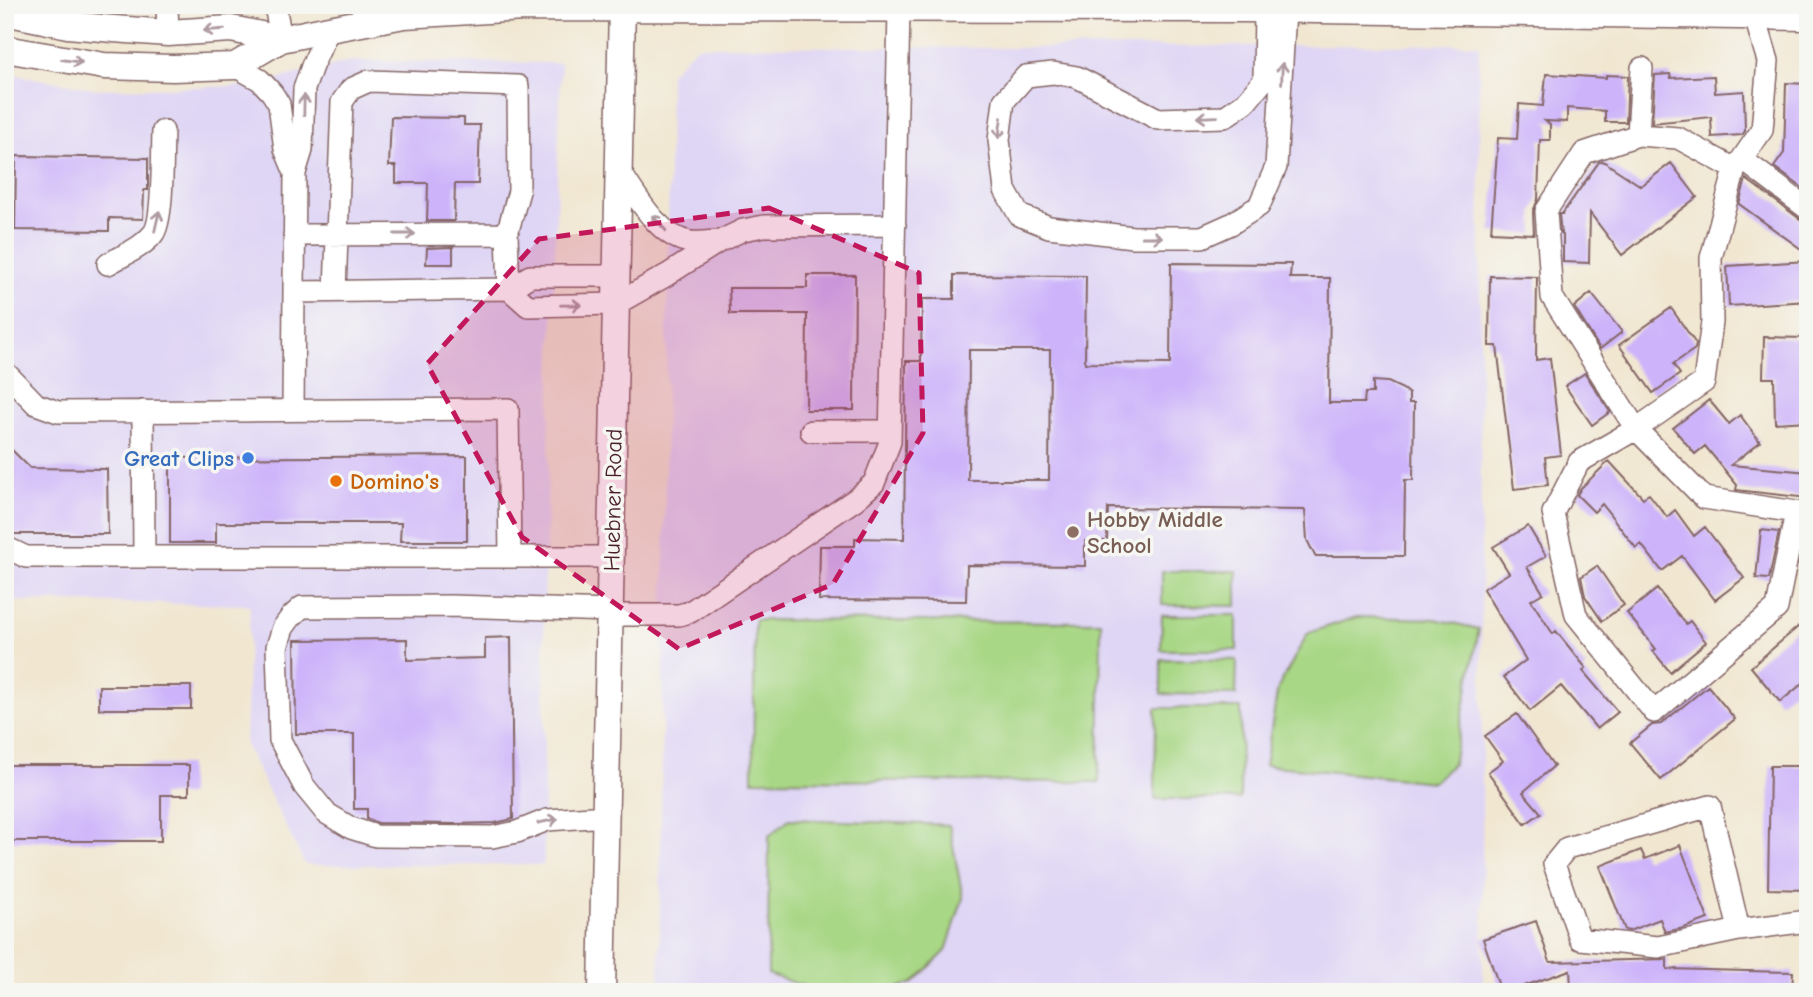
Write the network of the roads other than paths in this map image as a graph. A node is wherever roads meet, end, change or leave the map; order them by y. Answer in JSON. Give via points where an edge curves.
{"nodes":[{"id":1,"x":167,"y":5,"type":"edge"},
{"id":2,"x":275,"y":5,"type":"edge"},
{"id":3,"x":621,"y":6,"type":"edge"},
{"id":4,"x":723,"y":7,"type":"edge"},
{"id":5,"x":778,"y":7,"type":"edge"},
{"id":6,"x":1259,"y":9,"type":"edge"},
{"id":7,"x":1476,"y":9,"type":"edge"},
{"id":8,"x":899,"y":10,"type":"junction"},
{"id":9,"x":1755,"y":11,"type":"edge"},
{"id":10,"x":5,"y":12,"type":"edge"},
{"id":11,"x":55,"y":14,"type":"edge"},
{"id":12,"x":363,"y":14,"type":"edge"},
{"id":13,"x":1808,"y":17,"type":"edge"},
{"id":14,"x":329,"y":29,"type":"junction"},
{"id":15,"x":168,"y":33,"type":"junction"},
{"id":16,"x":281,"y":39,"type":"junction"},
{"id":17,"x":5,"y":49,"type":"edge"},
{"id":18,"x":235,"y":66,"type":"junction"},
{"id":19,"x":1642,"y":68,"type":"dead end"},
{"id":20,"x":1246,"y":102,"type":"junction"},
{"id":21,"x":1281,"y":105,"type":"junction"},
{"id":22,"x":163,"y":131,"type":"dead end"},
{"id":23,"x":1638,"y":135,"type":"junction"},
{"id":24,"x":303,"y":136,"type":"junction"},
{"id":25,"x":340,"y":136,"type":"junction"},
{"id":26,"x":1739,"y":164,"type":"junction"},
{"id":27,"x":618,"y":169,"type":"junction"},
{"id":28,"x":295,"y":173,"type":"junction"},
{"id":29,"x":1808,"y":209,"type":"edge"},
{"id":30,"x":895,"y":225,"type":"junction"},
{"id":31,"x":507,"y":234,"type":"junction"},
{"id":32,"x":294,"y":235,"type":"junction"},
{"id":33,"x":337,"y":235,"type":"junction"},
{"id":34,"x":720,"y":241,"type":"junction"},
{"id":35,"x":108,"y":264,"type":"dead end"},
{"id":36,"x":616,"y":276,"type":"junction"},
{"id":37,"x":509,"y":289,"type":"junction"},
{"id":38,"x":335,"y":291,"type":"junction"},
{"id":39,"x":295,"y":292,"type":"junction"},
{"id":40,"x":616,"y":304,"type":"junction"},
{"id":41,"x":5,"y":372,"type":"edge"},
{"id":42,"x":293,"y":410,"type":"junction"},
{"id":43,"x":144,"y":411,"type":"junction"},
{"id":44,"x":1636,"y":429,"type":"junction"},
{"id":45,"x":811,"y":431,"type":"dead end"},
{"id":46,"x":890,"y":431,"type":"junction"},
{"id":47,"x":5,"y":547,"type":"edge"},
{"id":48,"x":144,"y":556,"type":"junction"},
{"id":49,"x":510,"y":556,"type":"junction"},
{"id":50,"x":612,"y":557,"type":"junction"},
{"id":51,"x":611,"y":613,"type":"junction"},
{"id":52,"x":607,"y":816,"type":"junction"},
{"id":53,"x":1808,"y":921,"type":"edge"},
{"id":54,"x":1739,"y":930,"type":"junction"},
{"id":55,"x":602,"y":992,"type":"edge"}],
"edges":[{"from":1,"to":15,"type":"lane"},
{"from":2,"to":16,"type":"lane"},
{"from":3,"to":4,"type":"main road"},
{"from":3,"to":12,"type":"main road"},
{"from":3,"to":27,"type":"main road","name":"Huebner Road"},
{"from":4,"to":5,"type":"main road"},
{"from":5,"to":8,"type":"main road"},
{"from":6,"to":7,"type":"main road"},
{"from":6,"to":8,"type":"main road"},
{"from":6,"to":20,"type":"lane","via":[[1264,80]]},
{"from":21,"to":6,"type":"lane","one_way":true},
{"from":7,"to":9,"type":"main road"},
{"from":8,"to":30,"type":"lane"},
{"from":9,"to":13,"type":"main road"},
{"from":9,"to":26,"type":"lane","via":[[1768,61],[1762,130]]},
{"from":10,"to":11,"type":"main road"},
{"from":11,"to":15,"type":"main road"},
{"from":12,"to":14,"type":"main road"},
{"from":14,"to":16,"type":"main road"},
{"from":24,"to":14,"type":"lane","one_way":true,"via":[[304,89]]},
{"from":16,"to":15,"type":"main road","one_way":true,"via":[[231,29]]},
{"from":16,"to":18,"type":"main road"},
{"from":17,"to":18,"type":"main road","one_way":true,"via":[[104,66]]},
{"from":18,"to":28,"type":"lane","via":[[260,80],[279,104],[285,149]]},
{"from":19,"to":23,"type":"lane"},
{"from":20,"to":21,"type":"lane"},
{"from":20,"to":21,"type":"lane","one_way":true,"via":[[1224,117],[1158,119],[1077,77],[1052,72],[1026,76],[1004,101],[999,140],[1004,190],[1019,215],[1049,228],[1133,237],[1202,237],[1259,206],[1276,167]]},
{"from":35,"to":22,"type":"lane","one_way":true,"via":[[155,232]]},
{"from":23,"to":26,"type":"lane","via":[[1678,138]]},
{"from":23,"to":44,"type":"lane","via":[[1584,153],[1546,211],[1552,297]]},
{"from":24,"to":25,"type":"lane"},
{"from":24,"to":28,"type":"lane"},
{"from":25,"to":31,"type":"lane","via":[[342,102],[351,89],[369,81],[518,86],[519,191]]},
{"from":25,"to":33,"type":"lane"},
{"from":26,"to":29,"type":"lane"},
{"from":26,"to":44,"type":"lane","via":[[1711,258],[1712,322],[1704,382]]},
{"from":34,"to":27,"type":"lane","one_way":true,"via":[[690,242],[670,235]]},
{"from":27,"to":36,"type":"main road","name":"Huebner Road"},
{"from":28,"to":32,"type":"lane"},
{"from":30,"to":34,"type":"lane","via":[[764,226]]},
{"from":30,"to":46,"type":"lane"},
{"from":33,"to":31,"type":"lane","one_way":true},
{"from":31,"to":37,"type":"lane"},
{"from":32,"to":33,"type":"lane"},
{"from":32,"to":39,"type":"lane"},
{"from":33,"to":38,"type":"lane"},
{"from":34,"to":40,"type":"lane"},
{"from":36,"to":37,"type":"lane","via":[[530,276]]},
{"from":36,"to":40,"type":"main road","name":"Huebner Road"},
{"from":37,"to":38,"type":"lane"},
{"from":37,"to":40,"type":"lane","one_way":true,"via":[[528,306]]},
{"from":38,"to":39,"type":"lane"},
{"from":39,"to":42,"type":"lane"},
{"from":40,"to":50,"type":"main road","name":"Huebner Road"},
{"from":41,"to":43,"type":"lane","via":[[36,404],[58,412]]},
{"from":42,"to":43,"type":"lane"},
{"from":42,"to":49,"type":"lane","via":[[508,409]]},
{"from":43,"to":48,"type":"lane"},
{"from":44,"to":44,"type":"lane","via":[[1579,462],[1553,513],[1576,615],[1654,712],[1777,608],[1796,512],[1704,498]]},
{"from":45,"to":46,"type":"lane"},
{"from":46,"to":51,"type":"lane","via":[[874,483],[704,603],[678,615]]},
{"from":47,"to":48,"type":"lane","via":[[26,556]]},
{"from":48,"to":49,"type":"lane"},
{"from":49,"to":50,"type":"lane"},
{"from":50,"to":51,"type":"main road","name":"Huebner Road"},
{"from":51,"to":52,"type":"main road","name":"Huebner Road"},
{"from":51,"to":52,"type":"lane","one_way":true,"via":[[452,606],[302,607],[283,628],[277,647],[280,740],[304,786],[326,813],[352,828],[376,836],[492,837],[547,820]]},
{"from":52,"to":55,"type":"main road","name":"Huebner Road"},
{"from":53,"to":54,"type":"lane"},
{"from":54,"to":54,"type":"lane","via":[[1710,806],[1567,848],[1554,864],[1580,939],[1658,947]]}]}
